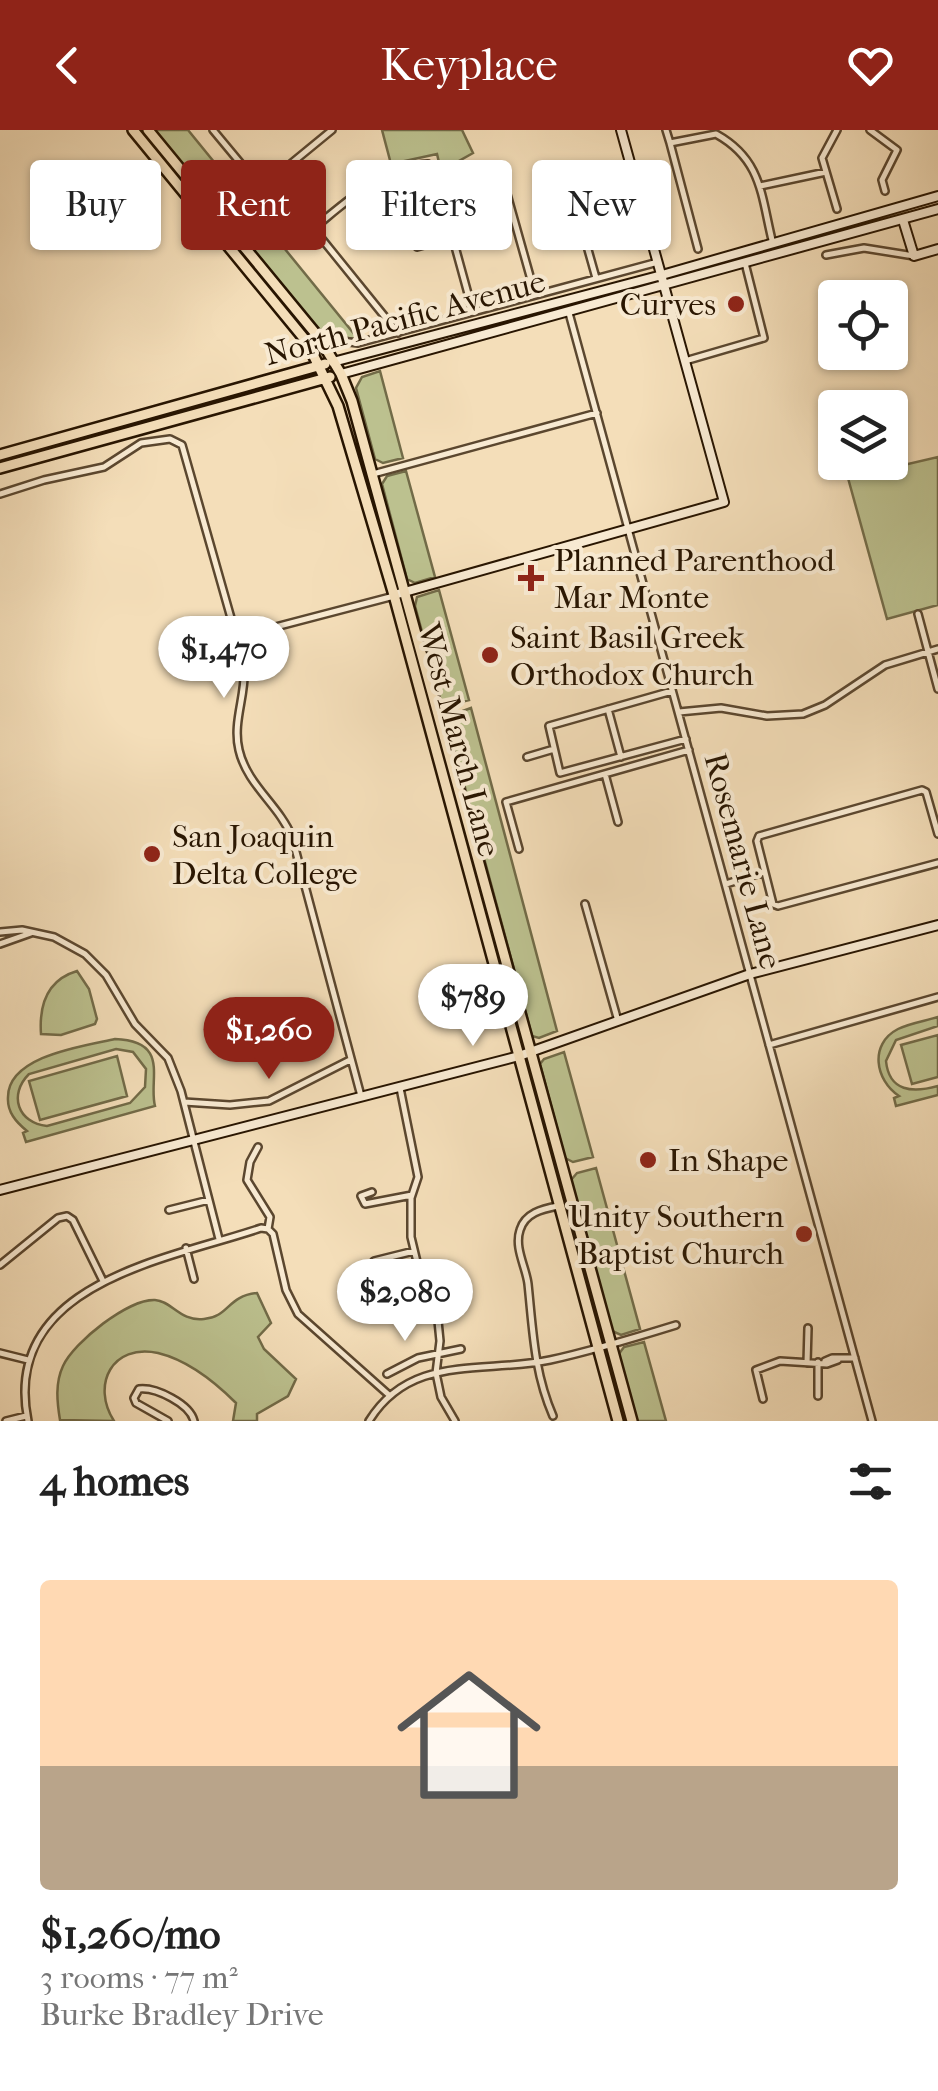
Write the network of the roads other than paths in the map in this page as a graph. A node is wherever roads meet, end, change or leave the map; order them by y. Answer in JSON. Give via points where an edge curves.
{"nodes":[{"id":1,"x":133,"y":130,"type":"edge"},
{"id":2,"x":148,"y":130,"type":"edge"},
{"id":3,"x":213,"y":130,"type":"edge"},
{"id":4,"x":227,"y":130,"type":"edge"},
{"id":5,"x":332,"y":130,"type":"edge"},
{"id":6,"x":622,"y":130,"type":"edge"},
{"id":7,"x":666,"y":130,"type":"edge"},
{"id":8,"x":837,"y":130,"type":"edge"},
{"id":9,"x":870,"y":130,"type":"edge"},
{"id":10,"x":717,"y":132,"type":"edge"},
{"id":11,"x":219,"y":137,"type":"junction"},
{"id":12,"x":670,"y":143,"type":"junction"},
{"id":13,"x":238,"y":160,"type":"edge"},
{"id":14,"x":295,"y":160,"type":"edge"},
{"id":15,"x":826,"y":172,"type":"junction"},
{"id":16,"x":759,"y":186,"type":"junction"},
{"id":17,"x":886,"y":191,"type":"dead end"},
{"id":18,"x":937,"y":196,"type":"edge"},
{"id":19,"x":346,"y":204,"type":"edge"},
{"id":20,"x":837,"y":210,"type":"dead end"},
{"id":21,"x":938,"y":210,"type":"edge"},
{"id":22,"x":512,"y":214,"type":"edge"},
{"id":23,"x":326,"y":219,"type":"edge"},
{"id":24,"x":903,"y":220,"type":"junction"},
{"id":25,"x":326,"y":243,"type":"edge"},
{"id":26,"x":773,"y":244,"type":"junction"},
{"id":27,"x":698,"y":249,"type":"dead end"},
{"id":28,"x":938,"y":249,"type":"edge"},
{"id":29,"x":456,"y":250,"type":"edge"},
{"id":30,"x":588,"y":250,"type":"edge"},
{"id":31,"x":826,"y":255,"type":"dead end"},
{"id":32,"x":914,"y":256,"type":"junction"},
{"id":33,"x":658,"y":262,"type":"junction"},
{"id":34,"x":745,"y":263,"type":"junction"},
{"id":35,"x":662,"y":275,"type":"junction"},
{"id":36,"x":596,"y":278,"type":"junction"},
{"id":37,"x":665,"y":286,"type":"junction"},
{"id":38,"x":592,"y":294,"type":"junction"},
{"id":39,"x":535,"y":295,"type":"junction"},
{"id":40,"x":474,"y":312,"type":"junction"},
{"id":41,"x":570,"y":313,"type":"junction"},
{"id":42,"x":398,"y":332,"type":"junction"},
{"id":43,"x":320,"y":339,"type":"junction"},
{"id":44,"x":685,"y":361,"type":"junction"},
{"id":45,"x":333,"y":362,"type":"junction"},
{"id":46,"x":320,"y":365,"type":"junction"},
{"id":47,"x":341,"y":374,"type":"junction"},
{"id":48,"x":327,"y":378,"type":"junction"},
{"id":49,"x":596,"y":413,"type":"junction"},
{"id":50,"x":57,"y":439,"type":"junction"},
{"id":51,"x":0,"y":455,"type":"edge"},
{"id":52,"x":3,"y":467,"type":"edge"},
{"id":53,"x":373,"y":474,"type":"junction"},
{"id":54,"x":0,"y":494,"type":"edge"},
{"id":55,"x":628,"y":529,"type":"junction"},
{"id":56,"x":406,"y":592,"type":"junction"},
{"id":57,"x":394,"y":596,"type":"junction"},
{"id":58,"x":918,"y":614,"type":"dead end"},
{"id":59,"x":237,"y":637,"type":"junction"},
{"id":60,"x":938,"y":650,"type":"edge"},
{"id":61,"x":928,"y":652,"type":"junction"},
{"id":62,"x":938,"y":689,"type":"edge"},
{"id":63,"x":672,"y":691,"type":"junction"},
{"id":64,"x":608,"y":709,"type":"junction"},
{"id":65,"x":678,"y":712,"type":"junction"},
{"id":66,"x":686,"y":739,"type":"junction"},
{"id":67,"x":554,"y":750,"type":"junction"},
{"id":68,"x":689,"y":750,"type":"junction"},
{"id":69,"x":527,"y":757,"type":"dead end"},
{"id":70,"x":622,"y":757,"type":"junction"},
{"id":71,"x":605,"y":774,"type":"junction"},
{"id":72,"x":618,"y":822,"type":"dead end"},
{"id":73,"x":938,"y":834,"type":"edge"},
{"id":74,"x":518,"y":849,"type":"dead end"},
{"id":75,"x":938,"y":863,"type":"edge"},
{"id":76,"x":764,"y":872,"type":"junction"},
{"id":77,"x":726,"y":884,"type":"junction"},
{"id":78,"x":585,"y":904,"type":"dead end"},
{"id":79,"x":938,"y":924,"type":"edge"},
{"id":80,"x":0,"y":932,"type":"edge"},
{"id":81,"x":34,"y":932,"type":"junction"},
{"id":82,"x":0,"y":944,"type":"edge"},
{"id":83,"x":750,"y":974,"type":"junction"},
{"id":84,"x":938,"y":997,"type":"edge"},
{"id":85,"x":618,"y":1021,"type":"junction"},
{"id":86,"x":769,"y":1045,"type":"junction"},
{"id":87,"x":531,"y":1052,"type":"junction"},
{"id":88,"x":518,"y":1056,"type":"junction"},
{"id":89,"x":352,"y":1060,"type":"junction"},
{"id":90,"x":400,"y":1086,"type":"junction"},
{"id":91,"x":361,"y":1096,"type":"junction"},
{"id":92,"x":184,"y":1102,"type":"junction"},
{"id":93,"x":193,"y":1140,"type":"junction"},
{"id":94,"x":258,"y":1147,"type":"dead end"},
{"id":95,"x":0,"y":1190,"type":"edge"},
{"id":96,"x":372,"y":1192,"type":"dead end"},
{"id":97,"x":412,"y":1195,"type":"junction"},
{"id":98,"x":209,"y":1200,"type":"junction"},
{"id":99,"x":558,"y":1206,"type":"junction"},
{"id":100,"x":169,"y":1210,"type":"dead end"},
{"id":101,"x":268,"y":1228,"type":"junction"},
{"id":102,"x":220,"y":1240,"type":"junction"},
{"id":103,"x":186,"y":1248,"type":"junction"},
{"id":104,"x":414,"y":1251,"type":"junction"},
{"id":105,"x":0,"y":1265,"type":"edge"},
{"id":106,"x":358,"y":1277,"type":"dead end"},
{"id":107,"x":194,"y":1279,"type":"dead end"},
{"id":108,"x":103,"y":1281,"type":"junction"},
{"id":109,"x":676,"y":1325,"type":"dead end"},
{"id":110,"x":808,"y":1328,"type":"dead end"},
{"id":111,"x":610,"y":1344,"type":"junction"},
{"id":112,"x":598,"y":1348,"type":"junction"},
{"id":113,"x":461,"y":1349,"type":"dead end"},
{"id":114,"x":0,"y":1353,"type":"edge"},
{"id":115,"x":437,"y":1356,"type":"junction"},
{"id":116,"x":855,"y":1358,"type":"junction"},
{"id":117,"x":28,"y":1360,"type":"junction"},
{"id":118,"x":537,"y":1362,"type":"junction"},
{"id":119,"x":821,"y":1362,"type":"junction"},
{"id":120,"x":806,"y":1363,"type":"junction"},
{"id":121,"x":436,"y":1373,"type":"junction"},
{"id":122,"x":387,"y":1374,"type":"dead end"},
{"id":123,"x":389,"y":1395,"type":"junction"},
{"id":124,"x":818,"y":1396,"type":"dead end"},
{"id":125,"x":763,"y":1400,"type":"dead end"},
{"id":126,"x":553,"y":1416,"type":"dead end"},
{"id":127,"x":27,"y":1418,"type":"edge"},
{"id":128,"x":6,"y":1421,"type":"edge"},
{"id":129,"x":168,"y":1421,"type":"edge"},
{"id":130,"x":194,"y":1421,"type":"edge"},
{"id":131,"x":369,"y":1421,"type":"edge"},
{"id":132,"x":454,"y":1421,"type":"edge"},
{"id":133,"x":618,"y":1421,"type":"edge"},
{"id":134,"x":632,"y":1421,"type":"edge"},
{"id":135,"x":872,"y":1421,"type":"edge"}],
"edges":[{"from":1,"to":46,"type":"main road","name":"West March Lane"},
{"from":2,"to":43,"type":"main road","name":"West March Lane"},
{"from":3,"to":11,"type":"street"},
{"from":4,"to":11,"type":"street"},
{"from":5,"to":14,"type":"street"},
{"from":6,"to":33,"type":"main road"},
{"from":7,"to":12,"type":"street"},
{"from":8,"to":15,"type":"street","via":[[822,153]]},
{"from":9,"to":17,"type":"street","via":[[897,150],[882,180]]},
{"from":10,"to":12,"type":"street"},
{"from":10,"to":16,"type":"street","via":[[750,160]]},
{"from":11,"to":13,"type":"street"},
{"from":12,"to":27,"type":"street"},
{"from":15,"to":16,"type":"street"},
{"from":15,"to":20,"type":"street"},
{"from":16,"to":26,"type":"street"},
{"from":18,"to":24,"type":"main road"},
{"from":18,"to":26,"type":"main road","name":"North Pacific Avenue"},
{"from":19,"to":23,"type":"street"},
{"from":21,"to":24,"type":"main road"},
{"from":22,"to":39,"type":"street"},
{"from":24,"to":32,"type":"main road"},
{"from":24,"to":34,"type":"main road"},
{"from":25,"to":42,"type":"street"},
{"from":26,"to":34,"type":"main road","via":[[769,253]]},
{"from":26,"to":35,"type":"main road","name":"North Pacific Avenue"},
{"from":28,"to":32,"type":"main road"},
{"from":29,"to":40,"type":"street"},
{"from":30,"to":36,"type":"street"},
{"from":31,"to":32,"type":"street","via":[[864,248]]},
{"from":33,"to":35,"type":"main road"},
{"from":33,"to":36,"type":"street"},
{"from":34,"to":37,"type":"main road"},
{"from":34,"to":44,"type":"street","via":[[765,334],[757,342]]},
{"from":35,"to":37,"type":"main road"},
{"from":35,"to":38,"type":"main road","name":"North Pacific Avenue"},
{"from":36,"to":39,"type":"street"},
{"from":37,"to":41,"type":"main road"},
{"from":37,"to":44,"type":"main road"},
{"from":38,"to":41,"type":"main road"},
{"from":38,"to":45,"type":"main road","name":"North Pacific Avenue"},
{"from":39,"to":40,"type":"street"},
{"from":40,"to":42,"type":"street"},
{"from":41,"to":47,"type":"main road"},
{"from":41,"to":49,"type":"street","name":"Rosemarie Lane"},
{"from":42,"to":43,"type":"street","via":[[358,344]]},
{"from":43,"to":45,"type":"main road","name":"West March Lane"},
{"from":44,"to":55,"type":"main road","via":[[724,502]]},
{"from":45,"to":46,"type":"main road","name":"North Pacific Avenue"},
{"from":45,"to":47,"type":"main road","name":"West March Lane"},
{"from":46,"to":48,"type":"main road","name":"West March Lane"},
{"from":46,"to":50,"type":"main road","name":"North Pacific Avenue"},
{"from":47,"to":48,"type":"main road"},
{"from":47,"to":53,"type":"main road","name":"West March Lane"},
{"from":48,"to":52,"type":"main road"},
{"from":48,"to":57,"type":"main road","name":"West March Lane"},
{"from":49,"to":53,"type":"street"},
{"from":49,"to":55,"type":"street","name":"Rosemarie Lane"},
{"from":50,"to":51,"type":"main road","name":"North Pacific Avenue"},
{"from":50,"to":52,"type":"main road","via":[[49,450]]},
{"from":53,"to":56,"type":"main road","name":"West March Lane"},
{"from":54,"to":59,"type":"street","via":[[104,467],[141,444],[179,442]]},
{"from":55,"to":56,"type":"main road"},
{"from":55,"to":63,"type":"street","name":"Rosemarie Lane"},
{"from":56,"to":57,"type":"main road"},
{"from":56,"to":87,"type":"main road","name":"West March Lane"},
{"from":57,"to":59,"type":"street"},
{"from":57,"to":88,"type":"main road","name":"West March Lane"},
{"from":58,"to":61,"type":"street"},
{"from":59,"to":89,"type":"street","via":[[245,675],[239,751],[292,838]]},
{"from":60,"to":61,"type":"street"},
{"from":61,"to":62,"type":"street"},
{"from":61,"to":65,"type":"street","via":[[870,672],[803,714]]},
{"from":63,"to":64,"type":"street"},
{"from":63,"to":65,"type":"street","name":"Rosemarie Lane"},
{"from":64,"to":67,"type":"street","via":[[548,726]]},
{"from":64,"to":70,"type":"street"},
{"from":65,"to":66,"type":"street","name":"Rosemarie Lane"},
{"from":66,"to":68,"type":"street","name":"Rosemarie Lane"},
{"from":66,"to":70,"type":"street"},
{"from":67,"to":69,"type":"street"},
{"from":67,"to":70,"type":"street","via":[[560,773]]},
{"from":68,"to":71,"type":"street"},
{"from":68,"to":77,"type":"street","name":"Rosemarie Lane"},
{"from":71,"to":72,"type":"street"},
{"from":71,"to":74,"type":"street","via":[[506,802]]},
{"from":73,"to":76,"type":"street","via":[[922,790],[760,836]]},
{"from":75,"to":76,"type":"street","via":[[778,906]]},
{"from":76,"to":77,"type":"street"},
{"from":77,"to":83,"type":"street","name":"Rosemarie Lane"},
{"from":78,"to":85,"type":"street"},
{"from":79,"to":83,"type":"main road"},
{"from":80,"to":81,"type":"street"},
{"from":81,"to":82,"type":"street"},
{"from":81,"to":92,"type":"street","via":[[70,944],[98,965],[135,1024],[168,1058]]},
{"from":83,"to":85,"type":"main road"},
{"from":83,"to":86,"type":"street","name":"Rosemarie Lane"},
{"from":84,"to":86,"type":"street"},
{"from":85,"to":87,"type":"main road"},
{"from":86,"to":116,"type":"street","name":"Rosemarie Lane"},
{"from":87,"to":88,"type":"main road"},
{"from":87,"to":111,"type":"main road","name":"West March Lane"},
{"from":88,"to":90,"type":"main road"},
{"from":88,"to":99,"type":"main road","name":"West March Lane"},
{"from":89,"to":91,"type":"street"},
{"from":89,"to":92,"type":"street","via":[[269,1101]]},
{"from":90,"to":91,"type":"main road"},
{"from":90,"to":97,"type":"street","via":[[418,1178]]},
{"from":91,"to":93,"type":"main road"},
{"from":92,"to":93,"type":"street"},
{"from":93,"to":95,"type":"main road"},
{"from":93,"to":98,"type":"street"},
{"from":94,"to":101,"type":"street","via":[[247,1180],[270,1217]]},
{"from":96,"to":97,"type":"street","via":[[361,1196],[364,1204]]},
{"from":97,"to":104,"type":"street"},
{"from":98,"to":100,"type":"street"},
{"from":98,"to":102,"type":"street"},
{"from":99,"to":112,"type":"main road","name":"West March Lane"},
{"from":99,"to":118,"type":"street","via":[[531,1215],[518,1235]]},
{"from":101,"to":102,"type":"street"},
{"from":101,"to":123,"type":"street","via":[[298,1314]]},
{"from":102,"to":103,"type":"street"},
{"from":103,"to":107,"type":"street"},
{"from":103,"to":108,"type":"street"},
{"from":104,"to":106,"type":"street","via":[[374,1262]]},
{"from":104,"to":115,"type":"street","via":[[438,1311]]},
{"from":105,"to":108,"type":"street","via":[[67,1216]]},
{"from":108,"to":117,"type":"street","via":[[49,1321]]},
{"from":109,"to":111,"type":"street"},
{"from":110,"to":120,"type":"street"},
{"from":111,"to":112,"type":"street"},
{"from":111,"to":134,"type":"main road","name":"West March Lane"},
{"from":112,"to":118,"type":"street"},
{"from":112,"to":133,"type":"main road","name":"West March Lane"},
{"from":113,"to":115,"type":"street"},
{"from":114,"to":117,"type":"street"},
{"from":115,"to":121,"type":"street"},
{"from":115,"to":122,"type":"street"},
{"from":116,"to":119,"type":"street"},
{"from":116,"to":135,"type":"street","name":"Rosemarie Lane"},
{"from":117,"to":127,"type":"street"},
{"from":118,"to":121,"type":"street"},
{"from":118,"to":126,"type":"street"},
{"from":119,"to":120,"type":"street"},
{"from":119,"to":124,"type":"street"},
{"from":120,"to":125,"type":"street","via":[[780,1361],[756,1370]]},
{"from":121,"to":123,"type":"street"},
{"from":121,"to":132,"type":"street"},
{"from":123,"to":131,"type":"street"},
{"from":127,"to":128,"type":"street"},
{"from":129,"to":130,"type":"street","via":[[136,1403],[136,1392],[150,1388],[188,1409]]}]}
